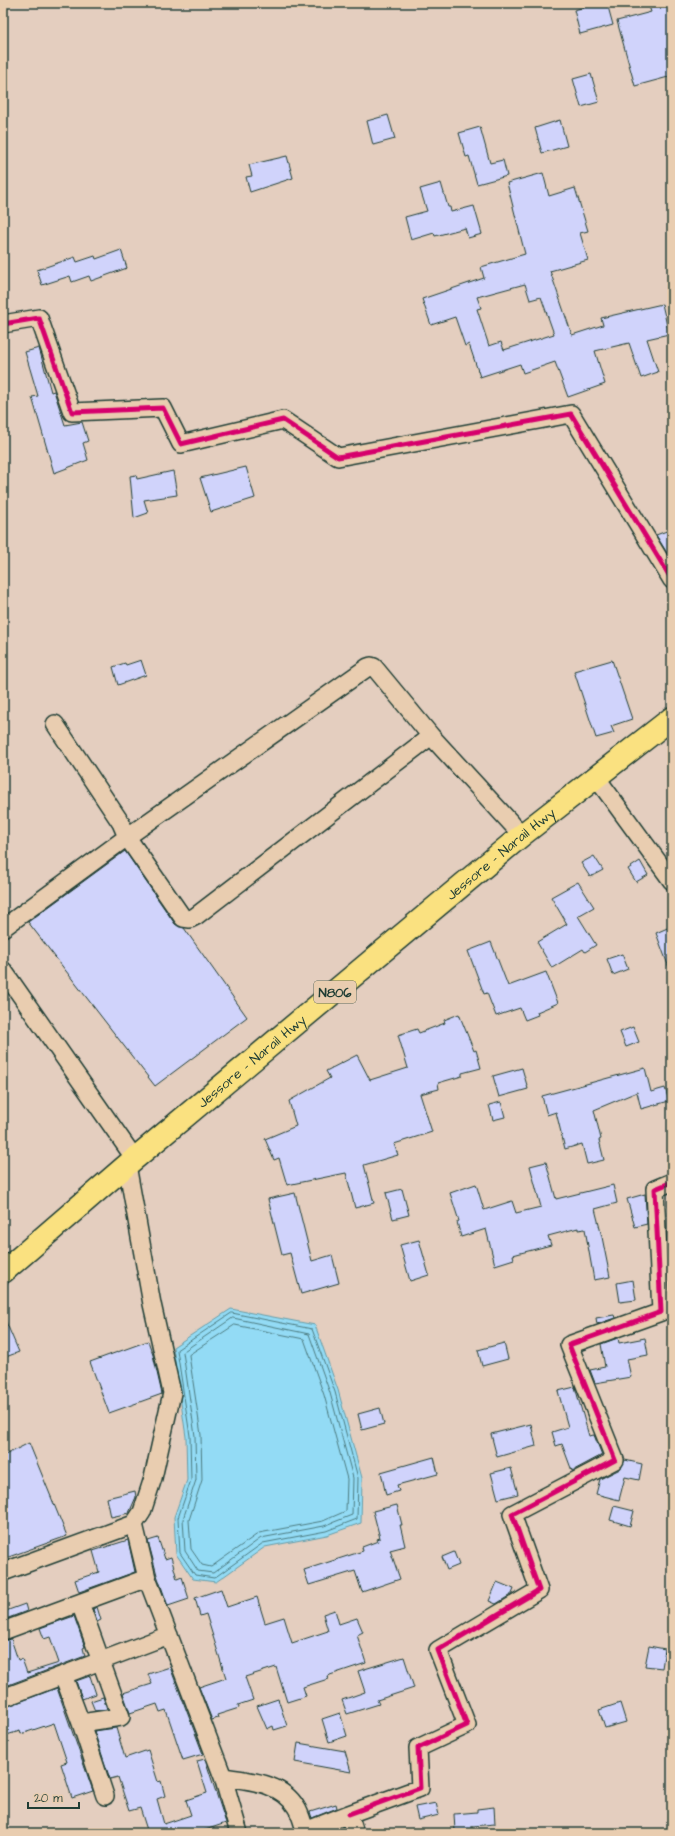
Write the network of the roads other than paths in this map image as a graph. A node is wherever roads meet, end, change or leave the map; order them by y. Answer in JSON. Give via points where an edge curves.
{"nodes":[{"id":1,"x":3,"y":324,"type":"edge"},
{"id":2,"x":672,"y":580,"type":"edge"},
{"id":3,"x":672,"y":718,"type":"edge"},
{"id":4,"x":55,"y":724,"type":"dead end"},
{"id":5,"x":430,"y":736,"type":"junction"},
{"id":6,"x":596,"y":777,"type":"junction"},
{"id":7,"x":522,"y":835,"type":"junction"},
{"id":8,"x":127,"y":837,"type":"junction"},
{"id":9,"x":672,"y":881,"type":"edge"},
{"id":10,"x":3,"y":928,"type":"edge"},
{"id":11,"x":3,"y":970,"type":"edge"},
{"id":12,"x":131,"y":1162,"type":"junction"},
{"id":13,"x":672,"y":1182,"type":"edge"},
{"id":14,"x":3,"y":1272,"type":"edge"},
{"id":15,"x":134,"y":1524,"type":"junction"},
{"id":16,"x":3,"y":1572,"type":"edge"},
{"id":17,"x":147,"y":1578,"type":"junction"},
{"id":18,"x":80,"y":1603,"type":"junction"},
{"id":19,"x":3,"y":1631,"type":"edge"},
{"id":20,"x":169,"y":1635,"type":"junction"},
{"id":21,"x":101,"y":1660,"type":"junction"},
{"id":22,"x":63,"y":1675,"type":"junction"},
{"id":23,"x":3,"y":1698,"type":"edge"},
{"id":24,"x":81,"y":1723,"type":"junction"},
{"id":25,"x":223,"y":1777,"type":"junction"},
{"id":26,"x":105,"y":1796,"type":"dead end"},
{"id":27,"x":349,"y":1814,"type":"junction"},
{"id":28,"x":307,"y":1832,"type":"edge"},
{"id":29,"x":239,"y":1833,"type":"edge"},
{"id":30,"x":355,"y":1833,"type":"edge"}],
"edges":[{"from":1,"to":2,"type":"street","via":[[39,318],[72,412],[163,408],[181,444],[283,420],[338,457],[571,414]]},
{"from":3,"to":6,"type":"highway","name":"Jessore - Narail Hwy","number":"N806"},
{"from":4,"to":8,"type":"street","via":[[121,823]]},
{"from":5,"to":7,"type":"street"},
{"from":5,"to":8,"type":"street","via":[[371,666]]},
{"from":5,"to":8,"type":"street","via":[[190,919],[183,918]]},
{"from":6,"to":7,"type":"highway","name":"Jessore - Narail Hwy","number":"N806"},
{"from":6,"to":9,"type":"street"},
{"from":7,"to":12,"type":"highway","name":"Jessore - Narail Hwy","number":"N806"},
{"from":8,"to":10,"type":"street"},
{"from":11,"to":12,"type":"street"},
{"from":12,"to":14,"type":"highway","name":"Jessore - Narail Hwy","number":"N806"},
{"from":12,"to":15,"type":"street","via":[[152,1304],[172,1393],[153,1478],[142,1512]]},
{"from":13,"to":27,"type":"street","via":[[655,1189],[661,1312],[569,1345],[615,1460],[512,1514],[539,1590],[438,1650],[467,1724],[418,1748],[420,1788]]},
{"from":15,"to":16,"type":"street"},
{"from":15,"to":17,"type":"street"},
{"from":17,"to":18,"type":"street"},
{"from":17,"to":20,"type":"street"},
{"from":18,"to":19,"type":"street"},
{"from":18,"to":21,"type":"street"},
{"from":20,"to":21,"type":"street"},
{"from":20,"to":25,"type":"street"},
{"from":21,"to":22,"type":"street"},
{"from":21,"to":24,"type":"street","via":[[121,1717]]},
{"from":22,"to":23,"type":"street"},
{"from":22,"to":24,"type":"street"},
{"from":24,"to":26,"type":"street"},
{"from":25,"to":28,"type":"street","via":[[278,1788],[296,1806]]},
{"from":25,"to":29,"type":"street"},
{"from":27,"to":28,"type":"street"},
{"from":27,"to":30,"type":"street"}]}
